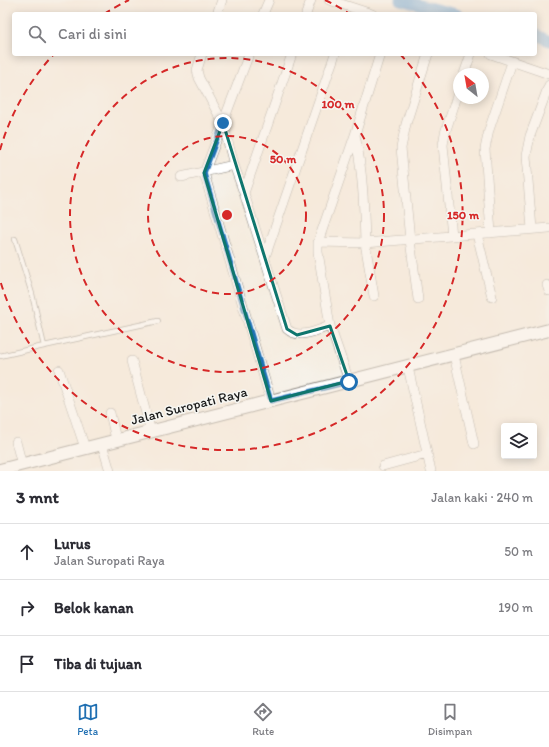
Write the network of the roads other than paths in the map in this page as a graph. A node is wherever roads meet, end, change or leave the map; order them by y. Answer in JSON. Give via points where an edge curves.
{"nodes":[{"id":1,"x":222,"y":0,"type":"edge"},
{"id":2,"x":269,"y":0,"type":"edge"},
{"id":3,"x":311,"y":0,"type":"edge"},
{"id":4,"x":329,"y":0,"type":"edge"},
{"id":5,"x":350,"y":11,"type":"edge"},
{"id":6,"x":217,"y":12,"type":"edge"},
{"id":7,"x":265,"y":12,"type":"edge"},
{"id":8,"x":307,"y":12,"type":"edge"},
{"id":9,"x":201,"y":56,"type":"edge"},
{"id":10,"x":248,"y":56,"type":"edge"},
{"id":11,"x":291,"y":56,"type":"edge"},
{"id":12,"x":334,"y":56,"type":"edge"},
{"id":13,"x":379,"y":56,"type":"edge"},
{"id":14,"x":427,"y":56,"type":"edge"},
{"id":15,"x":470,"y":56,"type":"edge"},
{"id":16,"x":496,"y":56,"type":"edge"},
{"id":17,"x":512,"y":62,"type":"junction"},
{"id":18,"x":466,"y":68,"type":"edge"},
{"id":19,"x":549,"y":74,"type":"edge"},
{"id":20,"x":549,"y":85,"type":"edge"},
{"id":21,"x":454,"y":104,"type":"edge"},
{"id":22,"x":223,"y":123,"type":"junction"},
{"id":23,"x":355,"y":135,"type":"junction"},
{"id":24,"x":234,"y":165,"type":"junction"},
{"id":25,"x":204,"y":173,"type":"junction"},
{"id":26,"x":181,"y":177,"type":"dead end"},
{"id":27,"x":244,"y":194,"type":"junction"},
{"id":28,"x":549,"y":228,"type":"edge"},
{"id":29,"x":532,"y":229,"type":"junction"},
{"id":30,"x":491,"y":233,"type":"junction"},
{"id":31,"x":477,"y":234,"type":"junction"},
{"id":32,"x":452,"y":236,"type":"junction"},
{"id":33,"x":15,"y":239,"type":"dead end"},
{"id":34,"x":410,"y":240,"type":"junction"},
{"id":35,"x":318,"y":242,"type":"junction"},
{"id":36,"x":365,"y":243,"type":"junction"},
{"id":37,"x":265,"y":257,"type":"junction"},
{"id":38,"x":374,"y":296,"type":"dead end"},
{"id":39,"x":492,"y":297,"type":"dead end"},
{"id":40,"x":418,"y":299,"type":"dead end"},
{"id":41,"x":158,"y":321,"type":"dead end"},
{"id":42,"x":330,"y":326,"type":"junction"},
{"id":43,"x":549,"y":330,"type":"edge"},
{"id":44,"x":44,"y":346,"type":"junction"},
{"id":45,"x":454,"y":355,"type":"junction"},
{"id":46,"x":0,"y":356,"type":"edge"},
{"id":47,"x":132,"y":361,"type":"dead end"},
{"id":48,"x":408,"y":367,"type":"junction"},
{"id":49,"x":59,"y":370,"type":"dead end"},
{"id":50,"x":349,"y":382,"type":"junction"},
{"id":51,"x":271,"y":401,"type":"junction"},
{"id":52,"x":110,"y":413,"type":"dead end"},
{"id":53,"x":151,"y":432,"type":"junction"},
{"id":54,"x":117,"y":440,"type":"junction"},
{"id":55,"x":16,"y":442,"type":"dead end"},
{"id":56,"x":102,"y":444,"type":"junction"},
{"id":57,"x":474,"y":444,"type":"dead end"},
{"id":58,"x":85,"y":448,"type":"junction"},
{"id":59,"x":427,"y":454,"type":"junction"},
{"id":60,"x":22,"y":465,"type":"junction"},
{"id":61,"x":383,"y":466,"type":"dead end"},
{"id":62,"x":0,"y":470,"type":"edge"},
{"id":63,"x":110,"y":471,"type":"edge"},
{"id":64,"x":431,"y":471,"type":"edge"}],
"edges":[{"from":1,"to":6,"type":"street"},
{"from":2,"to":7,"type":"street"},
{"from":3,"to":8,"type":"street"},
{"from":4,"to":5,"type":"street"},
{"from":9,"to":22,"type":"street","via":[[197,70],[199,78]]},
{"from":10,"to":22,"type":"street"},
{"from":11,"to":27,"type":"street"},
{"from":12,"to":37,"type":"street"},
{"from":13,"to":23,"type":"street"},
{"from":14,"to":34,"type":"street","via":[[401,148]]},
{"from":15,"to":18,"type":"street"},
{"from":16,"to":17,"type":"street"},
{"from":17,"to":19,"type":"street"},
{"from":17,"to":30,"type":"street","via":[[485,149]]},
{"from":20,"to":29,"type":"street","via":[[530,136],[526,156]]},
{"from":21,"to":32,"type":"street","via":[[443,145]]},
{"from":22,"to":24,"type":"street"},
{"from":22,"to":25,"type":"street"},
{"from":23,"to":35,"type":"street"},
{"from":23,"to":36,"type":"street","via":[[360,160]]},
{"from":24,"to":25,"type":"street"},
{"from":24,"to":27,"type":"street"},
{"from":25,"to":26,"type":"street"},
{"from":25,"to":51,"type":"street"},
{"from":27,"to":37,"type":"street"},
{"from":28,"to":29,"type":"street"},
{"from":29,"to":30,"type":"street"},
{"from":30,"to":31,"type":"street"},
{"from":31,"to":32,"type":"street"},
{"from":31,"to":39,"type":"street"},
{"from":32,"to":34,"type":"street"},
{"from":33,"to":44,"type":"lane","via":[[32,294]]},
{"from":34,"to":36,"type":"street"},
{"from":34,"to":40,"type":"street"},
{"from":35,"to":36,"type":"street"},
{"from":35,"to":42,"type":"street"},
{"from":36,"to":38,"type":"street"},
{"from":37,"to":42,"type":"street","via":[[287,330],[297,335]]},
{"from":41,"to":44,"type":"lane"},
{"from":42,"to":50,"type":"street"},
{"from":43,"to":45,"type":"street","name":"Jalan Suropati Raya"},
{"from":44,"to":46,"type":"lane"},
{"from":45,"to":48,"type":"street","name":"Jalan Suropati Raya"},
{"from":45,"to":57,"type":"street"},
{"from":47,"to":53,"type":"street"},
{"from":48,"to":50,"type":"street","name":"Jalan Suropati Raya"},
{"from":48,"to":59,"type":"street"},
{"from":49,"to":58,"type":"street"},
{"from":50,"to":51,"type":"street","name":"Jalan Suropati Raya"},
{"from":51,"to":53,"type":"street","name":"Jalan Suropati Raya"},
{"from":52,"to":54,"type":"street"},
{"from":53,"to":54,"type":"street","name":"Jalan Suropati Raya"},
{"from":54,"to":56,"type":"street","name":"Jalan Suropati Raya"},
{"from":55,"to":60,"type":"street"},
{"from":56,"to":58,"type":"street","name":"Jalan Suropati Raya"},
{"from":56,"to":63,"type":"street"},
{"from":58,"to":60,"type":"street","name":"Jalan Suropati Raya"},
{"from":59,"to":61,"type":"street"},
{"from":59,"to":64,"type":"street"},
{"from":60,"to":62,"type":"street","name":"Jalan Suropati Raya"}]}
